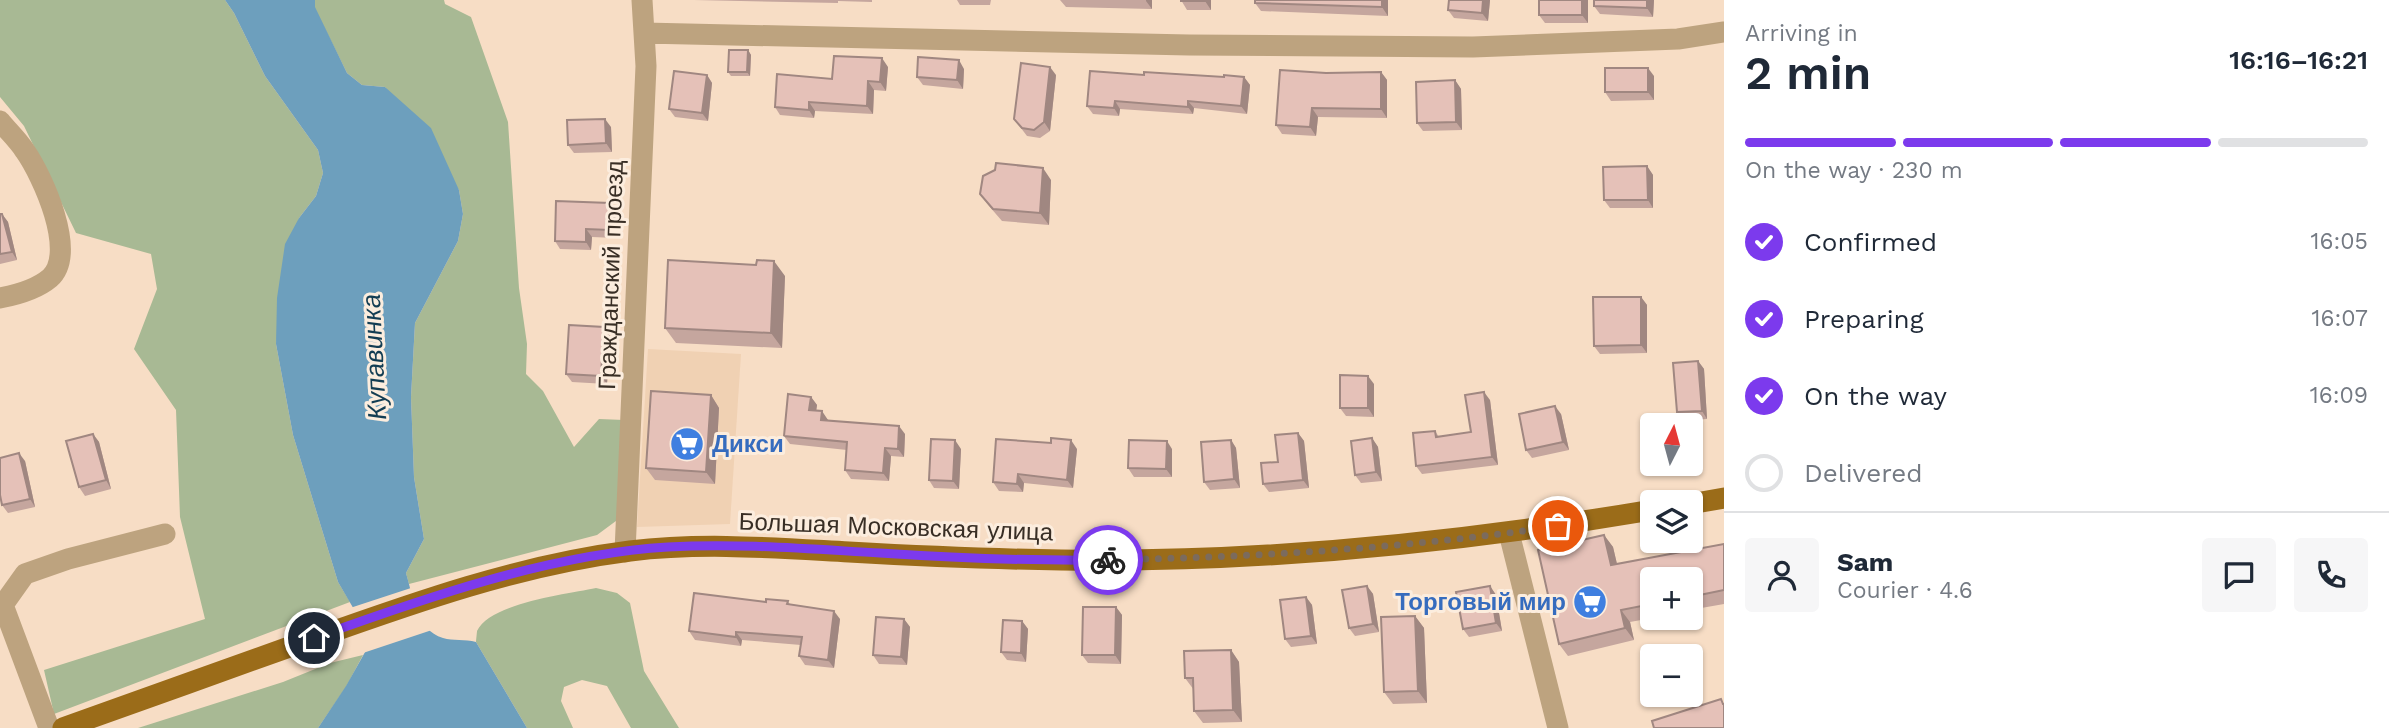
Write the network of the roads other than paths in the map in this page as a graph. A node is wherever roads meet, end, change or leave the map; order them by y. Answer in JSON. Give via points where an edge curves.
{"nodes":[{"id":1,"x":642,"y":0,"type":"edge"},
{"id":2,"x":1724,"y":32,"type":"edge"},
{"id":3,"x":644,"y":33,"type":"junction"},
{"id":4,"x":0,"y":121,"type":"edge"},
{"id":5,"x":0,"y":298,"type":"edge"},
{"id":6,"x":1724,"y":498,"type":"edge"},
{"id":7,"x":1703,"y":502,"type":"edge"},
{"id":8,"x":1640,"y":512,"type":"edge"},
{"id":9,"x":1510,"y":533,"type":"junction"},
{"id":10,"x":164,"y":534,"type":"dead end"},
{"id":11,"x":625,"y":552,"type":"junction"},
{"id":12,"x":1,"y":604,"type":"edge"},
{"id":13,"x":49,"y":728,"type":"edge"},
{"id":14,"x":63,"y":728,"type":"edge"},
{"id":15,"x":1558,"y":728,"type":"edge"}],
"edges":[{"from":1,"to":3,"type":"street","name":"Гражданский проезд"},
{"from":2,"to":3,"type":"street","via":[[1678,39],[1473,47]]},
{"from":3,"to":11,"type":"street","name":"Гражданский проезд"},
{"from":4,"to":5,"type":"street","via":[[25,151],[50,199],[61,240],[59,262],[51,277],[18,295]]},
{"from":6,"to":7,"type":"main road"},
{"from":8,"to":9,"type":"main road","name":"Большая Московская улица"},
{"from":9,"to":11,"type":"main road","name":"Большая Московская улица","via":[[1217,558],[1063,560],[715,545]]},
{"from":9,"to":15,"type":"street"},
{"from":10,"to":12,"type":"street","via":[[25,573]]},
{"from":11,"to":14,"type":"main road","name":"Большая Московская улица","via":[[447,593]]},
{"from":12,"to":13,"type":"street"}]}
